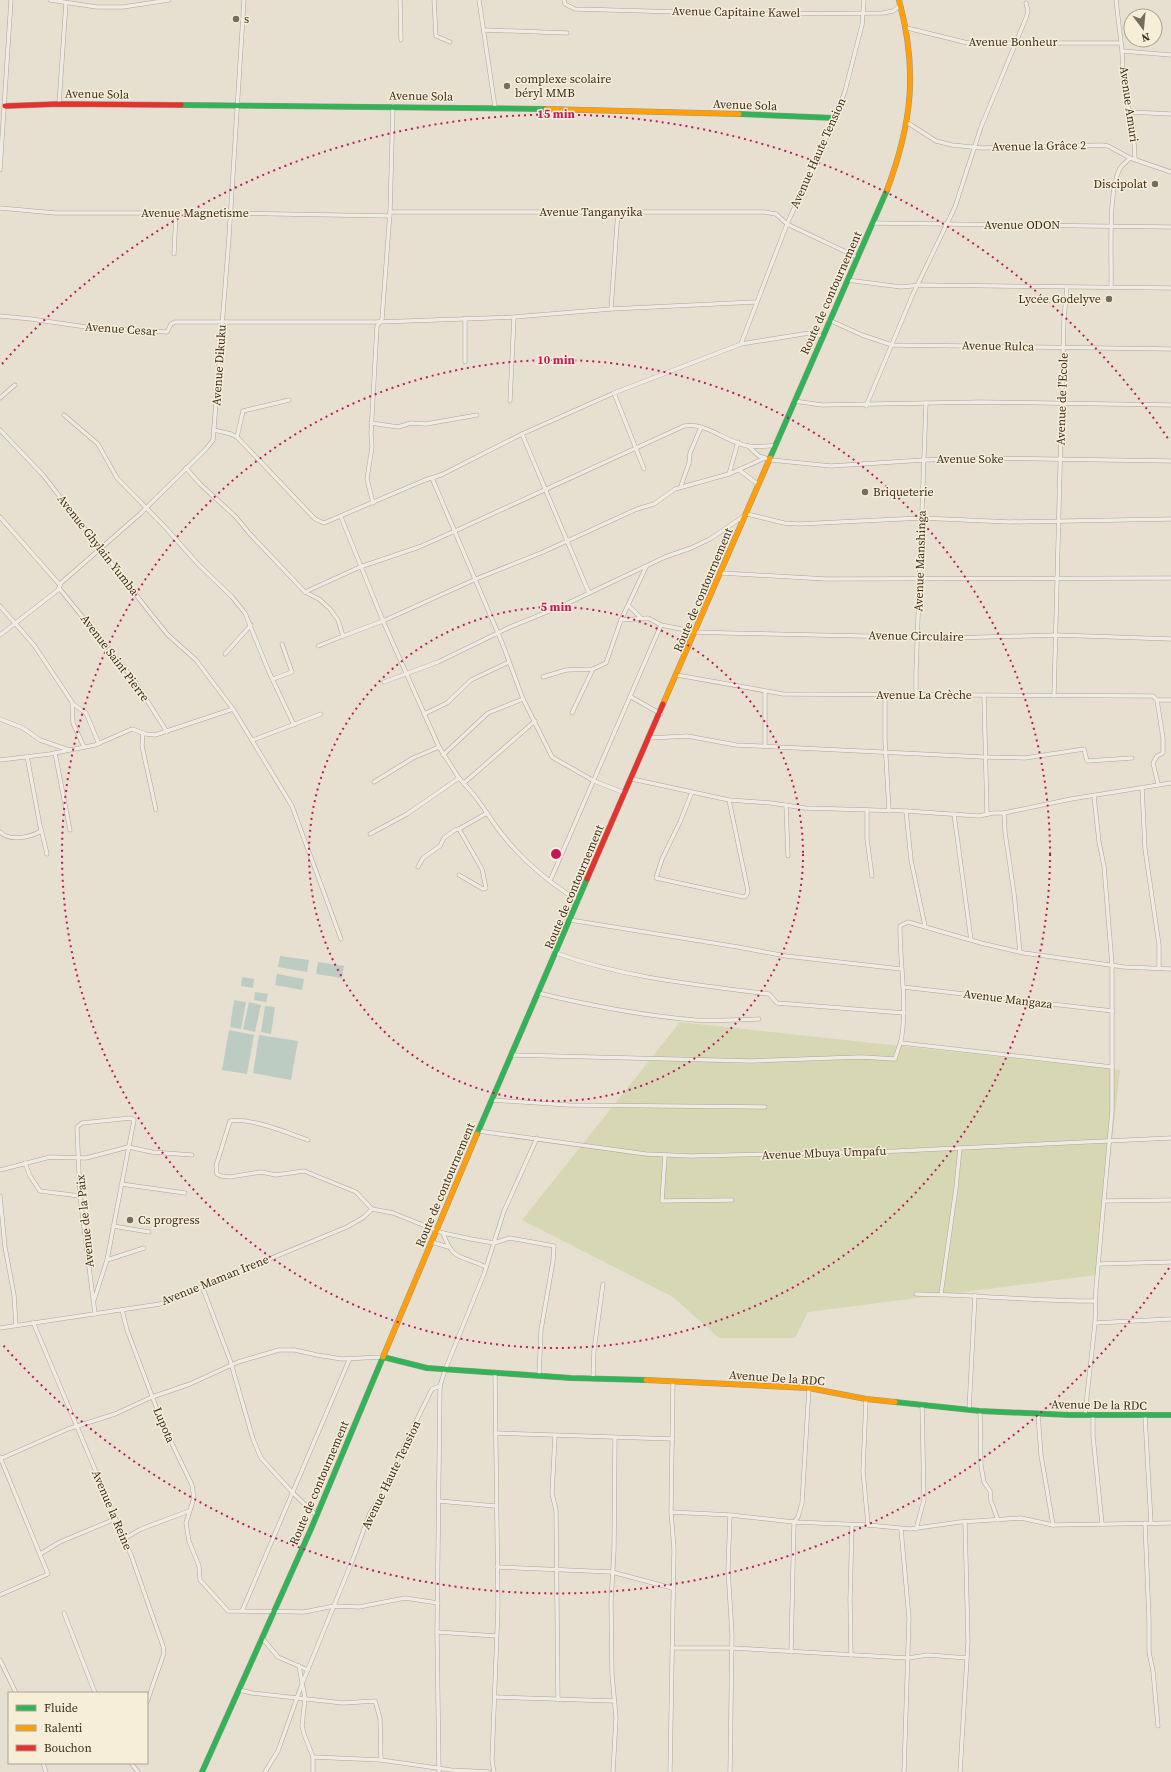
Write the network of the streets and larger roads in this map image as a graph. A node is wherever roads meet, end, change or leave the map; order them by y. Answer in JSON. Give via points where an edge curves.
{"nodes":[{"id":1,"x":11,"y":0,"type":"edge"},
{"id":2,"x":50,"y":0,"type":"edge"},
{"id":3,"x":169,"y":0,"type":"edge"},
{"id":4,"x":244,"y":0,"type":"edge"},
{"id":5,"x":400,"y":0,"type":"edge"},
{"id":6,"x":434,"y":0,"type":"edge"},
{"id":7,"x":479,"y":0,"type":"edge"},
{"id":8,"x":564,"y":0,"type":"edge"},
{"id":9,"x":864,"y":0,"type":"edge"},
{"id":10,"x":1116,"y":0,"type":"edge"},
{"id":11,"x":900,"y":2,"type":"edge"},
{"id":12,"x":66,"y":3,"type":"junction"},
{"id":13,"x":1026,"y":3,"type":"dead end"},
{"id":14,"x":864,"y":13,"type":"junction"},
{"id":15,"x":907,"y":28,"type":"junction"},
{"id":16,"x":484,"y":30,"type":"junction"},
{"id":17,"x":567,"y":33,"type":"dead end"},
{"id":18,"x":401,"y":40,"type":"dead end"},
{"id":19,"x":450,"y":42,"type":"dead end"},
{"id":20,"x":1017,"y":42,"type":"junction"},
{"id":21,"x":1121,"y":43,"type":"junction"},
{"id":22,"x":1122,"y":51,"type":"junction"},
{"id":23,"x":1171,"y":55,"type":"edge"},
{"id":24,"x":59,"y":104,"type":"junction"},
{"id":25,"x":6,"y":106,"type":"junction"},
{"id":26,"x":237,"y":106,"type":"junction"},
{"id":27,"x":393,"y":106,"type":"junction"},
{"id":28,"x":495,"y":107,"type":"junction"},
{"id":29,"x":1130,"y":112,"type":"junction"},
{"id":30,"x":1171,"y":114,"type":"edge"},
{"id":31,"x":835,"y":118,"type":"junction"},
{"id":32,"x":908,"y":123,"type":"junction"},
{"id":33,"x":974,"y":147,"type":"junction"},
{"id":34,"x":1130,"y":158,"type":"junction"},
{"id":35,"x":1135,"y":159,"type":"junction"},
{"id":36,"x":0,"y":170,"type":"edge"},
{"id":37,"x":1171,"y":172,"type":"edge"},
{"id":38,"x":0,"y":208,"type":"edge"},
{"id":39,"x":618,"y":211,"type":"junction"},
{"id":40,"x":176,"y":213,"type":"junction"},
{"id":41,"x":231,"y":213,"type":"junction"},
{"id":42,"x":390,"y":214,"type":"junction"},
{"id":43,"x":872,"y":223,"type":"junction"},
{"id":44,"x":787,"y":224,"type":"junction"},
{"id":45,"x":946,"y":225,"type":"junction"},
{"id":46,"x":1113,"y":226,"type":"junction"},
{"id":47,"x":1171,"y":227,"type":"edge"},
{"id":48,"x":174,"y":254,"type":"dead end"},
{"id":49,"x":857,"y":257,"type":"junction"},
{"id":50,"x":847,"y":280,"type":"junction"},
{"id":51,"x":918,"y":286,"type":"junction"},
{"id":52,"x":1067,"y":287,"type":"junction"},
{"id":53,"x":1111,"y":287,"type":"junction"},
{"id":54,"x":1171,"y":288,"type":"edge"},
{"id":55,"x":755,"y":302,"type":"junction"},
{"id":56,"x":611,"y":309,"type":"junction"},
{"id":57,"x":0,"y":316,"type":"edge"},
{"id":58,"x":514,"y":317,"type":"junction"},
{"id":59,"x":465,"y":318,"type":"junction"},
{"id":60,"x":829,"y":320,"type":"junction"},
{"id":61,"x":222,"y":322,"type":"junction"},
{"id":62,"x":380,"y":322,"type":"junction"},
{"id":63,"x":822,"y":336,"type":"junction"},
{"id":64,"x":741,"y":344,"type":"junction"},
{"id":65,"x":892,"y":345,"type":"junction"},
{"id":66,"x":1064,"y":347,"type":"junction"},
{"id":67,"x":1171,"y":349,"type":"edge"},
{"id":68,"x":465,"y":362,"type":"dead end"},
{"id":69,"x":15,"y":385,"type":"dead end"},
{"id":70,"x":614,"y":393,"type":"junction"},
{"id":71,"x":0,"y":398,"type":"edge"},
{"id":72,"x":289,"y":400,"type":"dead end"},
{"id":73,"x":510,"y":401,"type":"dead end"},
{"id":74,"x":794,"y":401,"type":"junction"},
{"id":75,"x":926,"y":403,"type":"junction"},
{"id":76,"x":1063,"y":403,"type":"junction"},
{"id":77,"x":1171,"y":405,"type":"edge"},
{"id":78,"x":866,"y":406,"type":"junction"},
{"id":79,"x":64,"y":415,"type":"dead end"},
{"id":80,"x":477,"y":416,"type":"dead end"},
{"id":81,"x":371,"y":423,"type":"junction"},
{"id":82,"x":701,"y":427,"type":"junction"},
{"id":83,"x":0,"y":430,"type":"edge"},
{"id":84,"x":214,"y":430,"type":"junction"},
{"id":85,"x":522,"y":434,"type":"junction"},
{"id":86,"x":237,"y":438,"type":"junction"},
{"id":87,"x":738,"y":442,"type":"junction"},
{"id":88,"x":748,"y":446,"type":"junction"},
{"id":89,"x":776,"y":446,"type":"junction"},
{"id":90,"x":636,"y":447,"type":"junction"},
{"id":91,"x":765,"y":458,"type":"junction"},
{"id":92,"x":771,"y":460,"type":"junction"},
{"id":93,"x":924,"y":460,"type":"junction"},
{"id":94,"x":1060,"y":460,"type":"junction"},
{"id":95,"x":1171,"y":461,"type":"edge"},
{"id":96,"x":186,"y":468,"type":"junction"},
{"id":97,"x":644,"y":469,"type":"dead end"},
{"id":98,"x":739,"y":470,"type":"junction"},
{"id":99,"x":729,"y":474,"type":"junction"},
{"id":100,"x":432,"y":478,"type":"junction"},
{"id":101,"x":760,"y":485,"type":"junction"},
{"id":102,"x":681,"y":486,"type":"junction"},
{"id":103,"x":544,"y":489,"type":"junction"},
{"id":104,"x":373,"y":503,"type":"junction"},
{"id":105,"x":145,"y":509,"type":"junction"},
{"id":106,"x":747,"y":514,"type":"junction"},
{"id":107,"x":340,"y":516,"type":"junction"},
{"id":108,"x":0,"y":517,"type":"edge"},
{"id":109,"x":921,"y":518,"type":"junction"},
{"id":110,"x":1171,"y":519,"type":"edge"},
{"id":111,"x":1058,"y":521,"type":"junction"},
{"id":112,"x":455,"y":531,"type":"junction"},
{"id":113,"x":567,"y":540,"type":"junction"},
{"id":114,"x":101,"y":548,"type":"junction"},
{"id":115,"x":360,"y":567,"type":"junction"},
{"id":116,"x":646,"y":567,"type":"junction"},
{"id":117,"x":722,"y":573,"type":"junction"},
{"id":118,"x":919,"y":577,"type":"junction"},
{"id":119,"x":1058,"y":578,"type":"junction"},
{"id":120,"x":1171,"y":578,"type":"edge"},
{"id":121,"x":476,"y":579,"type":"junction"},
{"id":122,"x":60,"y":586,"type":"junction"},
{"id":123,"x":305,"y":592,"type":"junction"},
{"id":124,"x":589,"y":593,"type":"junction"},
{"id":125,"x":0,"y":606,"type":"edge"},
{"id":126,"x":629,"y":606,"type":"junction"},
{"id":127,"x":641,"y":618,"type":"junction"},
{"id":128,"x":621,"y":620,"type":"junction"},
{"id":129,"x":383,"y":621,"type":"junction"},
{"id":130,"x":15,"y":623,"type":"junction"},
{"id":131,"x":662,"y":625,"type":"junction"},
{"id":132,"x":251,"y":626,"type":"junction"},
{"id":133,"x":696,"y":632,"type":"junction"},
{"id":134,"x":498,"y":633,"type":"junction"},
{"id":135,"x":0,"y":635,"type":"edge"},
{"id":136,"x":343,"y":636,"type":"junction"},
{"id":137,"x":917,"y":636,"type":"junction"},
{"id":138,"x":1056,"y":636,"type":"junction"},
{"id":139,"x":1171,"y":639,"type":"edge"},
{"id":140,"x":282,"y":644,"type":"dead end"},
{"id":141,"x":318,"y":646,"type":"dead end"},
{"id":142,"x":225,"y":654,"type":"dead end"},
{"id":143,"x":509,"y":662,"type":"junction"},
{"id":144,"x":593,"y":669,"type":"junction"},
{"id":145,"x":406,"y":674,"type":"junction"},
{"id":146,"x":677,"y":675,"type":"junction"},
{"id":147,"x":543,"y":677,"type":"dead end"},
{"id":148,"x":273,"y":679,"type":"junction"},
{"id":149,"x":384,"y":682,"type":"dead end"},
{"id":150,"x":765,"y":691,"type":"junction"},
{"id":151,"x":885,"y":695,"type":"junction"},
{"id":152,"x":916,"y":696,"type":"junction"},
{"id":153,"x":984,"y":696,"type":"junction"},
{"id":154,"x":1054,"y":696,"type":"junction"},
{"id":155,"x":631,"y":697,"type":"junction"},
{"id":156,"x":523,"y":699,"type":"junction"},
{"id":157,"x":1157,"y":700,"type":"junction"},
{"id":158,"x":1171,"y":700,"type":"edge"},
{"id":159,"x":73,"y":704,"type":"junction"},
{"id":160,"x":233,"y":709,"type":"junction"},
{"id":161,"x":572,"y":713,"type":"dead end"},
{"id":162,"x":321,"y":714,"type":"dead end"},
{"id":163,"x":424,"y":714,"type":"junction"},
{"id":164,"x":661,"y":714,"type":"junction"},
{"id":165,"x":0,"y":719,"type":"edge"},
{"id":166,"x":535,"y":721,"type":"junction"},
{"id":167,"x":294,"y":725,"type":"junction"},
{"id":168,"x":167,"y":732,"type":"junction"},
{"id":169,"x":143,"y":733,"type":"junction"},
{"id":170,"x":650,"y":738,"type":"junction"},
{"id":171,"x":253,"y":740,"type":"junction"},
{"id":172,"x":99,"y":744,"type":"junction"},
{"id":173,"x":765,"y":746,"type":"junction"},
{"id":174,"x":84,"y":747,"type":"junction"},
{"id":175,"x":438,"y":747,"type":"junction"},
{"id":176,"x":69,"y":750,"type":"junction"},
{"id":177,"x":886,"y":752,"type":"junction"},
{"id":178,"x":55,"y":753,"type":"junction"},
{"id":179,"x":443,"y":755,"type":"junction"},
{"id":180,"x":27,"y":756,"type":"junction"},
{"id":181,"x":986,"y":757,"type":"junction"},
{"id":182,"x":1132,"y":758,"type":"dead end"},
{"id":183,"x":0,"y":760,"type":"edge"},
{"id":184,"x":459,"y":778,"type":"junction"},
{"id":185,"x":632,"y":780,"type":"junction"},
{"id":186,"x":594,"y":781,"type":"junction"},
{"id":187,"x":374,"y":782,"type":"dead end"},
{"id":188,"x":464,"y":783,"type":"junction"},
{"id":189,"x":1171,"y":783,"type":"edge"},
{"id":190,"x":1158,"y":784,"type":"junction"},
{"id":191,"x":1142,"y":787,"type":"junction"},
{"id":192,"x":692,"y":792,"type":"junction"},
{"id":193,"x":625,"y":793,"type":"junction"},
{"id":194,"x":1094,"y":796,"type":"junction"},
{"id":195,"x":729,"y":800,"type":"junction"},
{"id":196,"x":786,"y":805,"type":"junction"},
{"id":197,"x":156,"y":810,"type":"dead end"},
{"id":198,"x":867,"y":810,"type":"junction"},
{"id":199,"x":889,"y":811,"type":"junction"},
{"id":200,"x":906,"y":811,"type":"junction"},
{"id":201,"x":487,"y":812,"type":"junction"},
{"id":202,"x":1004,"y":813,"type":"junction"},
{"id":203,"x":954,"y":814,"type":"junction"},
{"id":204,"x":987,"y":814,"type":"junction"},
{"id":205,"x":41,"y":829,"type":"junction"},
{"id":206,"x":459,"y":829,"type":"junction"},
{"id":207,"x":70,"y":830,"type":"dead end"},
{"id":208,"x":0,"y":832,"type":"edge"},
{"id":209,"x":370,"y":834,"type":"dead end"},
{"id":210,"x":47,"y":854,"type":"dead end"},
{"id":211,"x":788,"y":856,"type":"dead end"},
{"id":212,"x":418,"y":867,"type":"dead end"},
{"id":213,"x":459,"y":875,"type":"dead end"},
{"id":214,"x":872,"y":876,"type":"dead end"},
{"id":215,"x":550,"y":881,"type":"junction"},
{"id":216,"x":579,"y":901,"type":"junction"},
{"id":217,"x":570,"y":920,"type":"junction"},
{"id":218,"x":925,"y":926,"type":"junction"},
{"id":219,"x":341,"y":939,"type":"dead end"},
{"id":220,"x":971,"y":940,"type":"junction"},
{"id":221,"x":1020,"y":952,"type":"junction"},
{"id":222,"x":556,"y":953,"type":"junction"},
{"id":223,"x":1112,"y":965,"type":"junction"},
{"id":224,"x":1159,"y":968,"type":"junction"},
{"id":225,"x":901,"y":969,"type":"junction"},
{"id":226,"x":1171,"y":969,"type":"edge"},
{"id":227,"x":903,"y":987,"type":"junction"},
{"id":228,"x":538,"y":993,"type":"junction"},
{"id":229,"x":1113,"y":1011,"type":"junction"},
{"id":230,"x":904,"y":1013,"type":"junction"},
{"id":231,"x":759,"y":1019,"type":"dead end"},
{"id":232,"x":901,"y":1043,"type":"junction"},
{"id":233,"x":511,"y":1055,"type":"junction"},
{"id":234,"x":1112,"y":1067,"type":"junction"},
{"id":235,"x":492,"y":1100,"type":"junction"},
{"id":236,"x":765,"y":1107,"type":"dead end"},
{"id":237,"x":478,"y":1131,"type":"junction"},
{"id":238,"x":537,"y":1138,"type":"junction"},
{"id":239,"x":1171,"y":1138,"type":"edge"},
{"id":240,"x":308,"y":1140,"type":"dead end"},
{"id":241,"x":1108,"y":1141,"type":"junction"},
{"id":242,"x":128,"y":1147,"type":"junction"},
{"id":243,"x":960,"y":1148,"type":"junction"},
{"id":244,"x":192,"y":1155,"type":"dead end"},
{"id":245,"x":665,"y":1155,"type":"junction"},
{"id":246,"x":78,"y":1159,"type":"junction"},
{"id":247,"x":25,"y":1163,"type":"junction"},
{"id":248,"x":0,"y":1170,"type":"edge"},
{"id":249,"x":121,"y":1184,"type":"junction"},
{"id":250,"x":185,"y":1193,"type":"dead end"},
{"id":251,"x":0,"y":1196,"type":"edge"},
{"id":252,"x":80,"y":1196,"type":"junction"},
{"id":253,"x":732,"y":1200,"type":"dead end"},
{"id":254,"x":1171,"y":1200,"type":"edge"},
{"id":255,"x":1104,"y":1201,"type":"junction"},
{"id":256,"x":372,"y":1209,"type":"junction"},
{"id":257,"x":113,"y":1226,"type":"junction"},
{"id":258,"x":437,"y":1231,"type":"junction"},
{"id":259,"x":150,"y":1232,"type":"dead end"},
{"id":260,"x":443,"y":1233,"type":"junction"},
{"id":261,"x":432,"y":1242,"type":"junction"},
{"id":262,"x":494,"y":1243,"type":"junction"},
{"id":263,"x":448,"y":1247,"type":"junction"},
{"id":264,"x":144,"y":1248,"type":"dead end"},
{"id":265,"x":107,"y":1260,"type":"junction"},
{"id":266,"x":1171,"y":1262,"type":"edge"},
{"id":267,"x":1098,"y":1264,"type":"junction"},
{"id":268,"x":486,"y":1267,"type":"junction"},
{"id":269,"x":603,"y":1284,"type":"dead end"},
{"id":270,"x":202,"y":1286,"type":"junction"},
{"id":271,"x":916,"y":1294,"type":"dead end"},
{"id":272,"x":941,"y":1294,"type":"junction"},
{"id":273,"x":976,"y":1295,"type":"junction"},
{"id":274,"x":94,"y":1300,"type":"junction"},
{"id":275,"x":1095,"y":1301,"type":"junction"},
{"id":276,"x":122,"y":1310,"type":"junction"},
{"id":277,"x":95,"y":1314,"type":"junction"},
{"id":278,"x":1171,"y":1319,"type":"edge"},
{"id":279,"x":33,"y":1322,"type":"junction"},
{"id":280,"x":1095,"y":1323,"type":"junction"},
{"id":281,"x":16,"y":1325,"type":"junction"},
{"id":282,"x":0,"y":1328,"type":"edge"},
{"id":283,"x":383,"y":1357,"type":"junction"},
{"id":284,"x":350,"y":1358,"type":"junction"},
{"id":285,"x":232,"y":1365,"type":"junction"},
{"id":286,"x":445,"y":1368,"type":"junction"},
{"id":287,"x":495,"y":1372,"type":"junction"},
{"id":288,"x":539,"y":1376,"type":"junction"},
{"id":289,"x":593,"y":1378,"type":"junction"},
{"id":290,"x":673,"y":1381,"type":"junction"},
{"id":291,"x":440,"y":1386,"type":"junction"},
{"id":292,"x":809,"y":1388,"type":"junction"},
{"id":293,"x":152,"y":1397,"type":"junction"},
{"id":294,"x":866,"y":1399,"type":"junction"},
{"id":295,"x":922,"y":1404,"type":"junction"},
{"id":296,"x":969,"y":1410,"type":"junction"},
{"id":297,"x":980,"y":1411,"type":"junction"},
{"id":298,"x":1038,"y":1414,"type":"junction"},
{"id":299,"x":1085,"y":1414,"type":"junction"},
{"id":300,"x":1093,"y":1415,"type":"junction"},
{"id":301,"x":1171,"y":1415,"type":"edge"},
{"id":302,"x":1145,"y":1416,"type":"junction"},
{"id":303,"x":76,"y":1427,"type":"junction"},
{"id":304,"x":495,"y":1433,"type":"junction"},
{"id":305,"x":555,"y":1436,"type":"junction"},
{"id":306,"x":615,"y":1438,"type":"junction"},
{"id":307,"x":673,"y":1439,"type":"junction"},
{"id":308,"x":0,"y":1458,"type":"edge"},
{"id":309,"x":293,"y":1493,"type":"junction"},
{"id":310,"x":439,"y":1501,"type":"junction"},
{"id":311,"x":495,"y":1506,"type":"junction"},
{"id":312,"x":190,"y":1511,"type":"junction"},
{"id":313,"x":671,"y":1512,"type":"junction"},
{"id":314,"x":316,"y":1515,"type":"junction"},
{"id":315,"x":730,"y":1515,"type":"junction"},
{"id":316,"x":115,"y":1519,"type":"junction"},
{"id":317,"x":998,"y":1520,"type":"junction"},
{"id":318,"x":794,"y":1522,"type":"junction"},
{"id":319,"x":966,"y":1522,"type":"junction"},
{"id":320,"x":1145,"y":1523,"type":"junction"},
{"id":321,"x":1151,"y":1523,"type":"junction"},
{"id":322,"x":1171,"y":1523,"type":"edge"},
{"id":323,"x":1102,"y":1524,"type":"junction"},
{"id":324,"x":852,"y":1525,"type":"junction"},
{"id":325,"x":868,"y":1525,"type":"junction"},
{"id":326,"x":1053,"y":1525,"type":"junction"},
{"id":327,"x":901,"y":1529,"type":"junction"},
{"id":328,"x":916,"y":1529,"type":"junction"},
{"id":329,"x":124,"y":1539,"type":"junction"},
{"id":330,"x":40,"y":1554,"type":"junction"},
{"id":331,"x":497,"y":1566,"type":"junction"},
{"id":332,"x":556,"y":1569,"type":"junction"},
{"id":333,"x":612,"y":1572,"type":"junction"},
{"id":334,"x":672,"y":1588,"type":"junction"},
{"id":335,"x":0,"y":1595,"type":"edge"},
{"id":336,"x":438,"y":1603,"type":"junction"},
{"id":337,"x":334,"y":1606,"type":"junction"},
{"id":338,"x":242,"y":1611,"type":"junction"},
{"id":339,"x":64,"y":1613,"type":"dead end"},
{"id":340,"x":272,"y":1613,"type":"junction"},
{"id":341,"x":437,"y":1632,"type":"junction"},
{"id":342,"x":496,"y":1636,"type":"junction"},
{"id":343,"x":262,"y":1638,"type":"junction"},
{"id":344,"x":672,"y":1648,"type":"junction"},
{"id":345,"x":732,"y":1648,"type":"junction"},
{"id":346,"x":791,"y":1652,"type":"junction"},
{"id":347,"x":850,"y":1655,"type":"junction"},
{"id":348,"x":908,"y":1658,"type":"junction"},
{"id":349,"x":967,"y":1658,"type":"junction"},
{"id":350,"x":0,"y":1660,"type":"edge"},
{"id":351,"x":299,"y":1666,"type":"junction"},
{"id":352,"x":308,"y":1670,"type":"junction"},
{"id":353,"x":302,"y":1684,"type":"junction"},
{"id":354,"x":239,"y":1690,"type":"junction"},
{"id":355,"x":16,"y":1692,"type":"edge"},
{"id":356,"x":95,"y":1692,"type":"edge"},
{"id":357,"x":298,"y":1698,"type":"junction"},
{"id":358,"x":305,"y":1698,"type":"junction"},
{"id":359,"x":496,"y":1698,"type":"junction"},
{"id":360,"x":148,"y":1699,"type":"edge"},
{"id":361,"x":558,"y":1700,"type":"junction"},
{"id":362,"x":614,"y":1701,"type":"junction"},
{"id":363,"x":1158,"y":1726,"type":"dead end"},
{"id":364,"x":313,"y":1757,"type":"junction"},
{"id":365,"x":381,"y":1760,"type":"junction"},
{"id":366,"x":132,"y":1764,"type":"edge"},
{"id":367,"x":439,"y":1767,"type":"junction"},
{"id":368,"x":138,"y":1772,"type":"edge"},
{"id":369,"x":202,"y":1772,"type":"edge"},
{"id":370,"x":265,"y":1772,"type":"edge"},
{"id":371,"x":313,"y":1772,"type":"edge"},
{"id":372,"x":439,"y":1772,"type":"edge"},
{"id":373,"x":489,"y":1772,"type":"edge"},
{"id":374,"x":494,"y":1772,"type":"edge"},
{"id":375,"x":613,"y":1772,"type":"edge"},
{"id":376,"x":670,"y":1772,"type":"edge"},
{"id":377,"x":730,"y":1772,"type":"edge"},
{"id":378,"x":904,"y":1772,"type":"edge"},
{"id":379,"x":960,"y":1772,"type":"edge"}],
"edges":[{"from":1,"to":25,"type":"street"},
{"from":2,"to":12,"type":"street"},
{"from":3,"to":12,"type":"street","via":[[107,7]]},
{"from":4,"to":26,"type":"street","name":"Avenue Dikuku"},
{"from":5,"to":18,"type":"street"},
{"from":6,"to":19,"type":"street","via":[[436,36]]},
{"from":7,"to":16,"type":"street"},
{"from":8,"to":14,"type":"street","name":"Avenue Capitaine Kawel","via":[[565,4],[575,9],[751,14]]},
{"from":9,"to":14,"type":"street","name":"Avenue Haute Tension"},
{"from":10,"to":21,"type":"street","name":"Avenue Amuri"},
{"from":11,"to":14,"type":"street","via":[[887,13]]},
{"from":11,"to":15,"type":"street","name":"Route de contournement"},
{"from":12,"to":24,"type":"street"},
{"from":13,"to":20,"type":"street","via":[[1028,11]]},
{"from":14,"to":31,"type":"street","name":"Avenue Haute Tension","via":[[850,76]]},
{"from":15,"to":20,"type":"street","name":"Avenue Bonheur","via":[[968,43]]},
{"from":15,"to":32,"type":"street","name":"Route de contournement","via":[[912,87]]},
{"from":16,"to":17,"type":"street"},
{"from":16,"to":28,"type":"street"},
{"from":20,"to":21,"type":"street","name":"Avenue Bonheur"},
{"from":20,"to":33,"type":"street"},
{"from":21,"to":22,"type":"street","name":"Avenue Amuri"},
{"from":22,"to":23,"type":"street"},
{"from":22,"to":29,"type":"street","name":"Avenue Amuri","via":[[1124,89]]},
{"from":24,"to":25,"type":"street","name":"Avenue Sola"},
{"from":24,"to":26,"type":"street","name":"Avenue Sola"},
{"from":25,"to":36,"type":"street"},
{"from":26,"to":27,"type":"street","name":"Avenue Sola"},
{"from":26,"to":41,"type":"street","name":"Avenue Dikuku"},
{"from":27,"to":28,"type":"street","name":"Avenue Sola"},
{"from":27,"to":42,"type":"street"},
{"from":28,"to":31,"type":"street","name":"Avenue Sola"},
{"from":29,"to":30,"type":"street"},
{"from":29,"to":35,"type":"street","name":"Avenue Amuri"},
{"from":31,"to":44,"type":"street","name":"Avenue Haute Tension"},
{"from":32,"to":33,"type":"street","name":"Avenue la Grâce 2","via":[[936,141]]},
{"from":32,"to":43,"type":"street","name":"Route de contournement","via":[[900,156]]},
{"from":33,"to":34,"type":"street","name":"Avenue la Grâce 2","via":[[1102,145]]},
{"from":33,"to":45,"type":"street","via":[[955,207]]},
{"from":34,"to":35,"type":"street","name":"Avenue la Grâce 2"},
{"from":34,"to":46,"type":"street","via":[[1121,167],[1116,179]]},
{"from":35,"to":37,"type":"street","name":"Avenue la Grâce 2"},
{"from":38,"to":40,"type":"street","name":"Avenue Magnetisme","via":[[55,213]]},
{"from":39,"to":42,"type":"street","name":"Avenue Tanganyika"},
{"from":39,"to":44,"type":"street","name":"Avenue Tanganyika","via":[[749,211],[776,214]]},
{"from":39,"to":56,"type":"street"},
{"from":40,"to":41,"type":"street","name":"Avenue Magnetisme"},
{"from":40,"to":48,"type":"street"},
{"from":41,"to":42,"type":"street","name":"Avenue Magnetisme"},
{"from":41,"to":61,"type":"street","name":"Avenue Dikuku"},
{"from":42,"to":62,"type":"street"},
{"from":43,"to":45,"type":"street","name":"Avenue ODON"},
{"from":43,"to":49,"type":"street","name":"Route de contournement"},
{"from":44,"to":49,"type":"street","name":"Avenue Tanganyika"},
{"from":44,"to":55,"type":"street","name":"Avenue Haute Tension"},
{"from":45,"to":46,"type":"street","name":"Avenue ODON"},
{"from":45,"to":51,"type":"street"},
{"from":46,"to":47,"type":"street","name":"Avenue ODON"},
{"from":46,"to":53,"type":"street"},
{"from":49,"to":50,"type":"street","name":"Route de contournement"},
{"from":50,"to":51,"type":"street","via":[[901,287]]},
{"from":50,"to":60,"type":"street","name":"Route de contournement"},
{"from":51,"to":52,"type":"street"},
{"from":51,"to":65,"type":"street"},
{"from":52,"to":53,"type":"street"},
{"from":52,"to":66,"type":"street","name":"Avenue de l'Ecole"},
{"from":53,"to":54,"type":"street"},
{"from":55,"to":56,"type":"street","name":"Avenue Cesar"},
{"from":55,"to":64,"type":"street","name":"Avenue Haute Tension"},
{"from":56,"to":58,"type":"street","name":"Avenue Cesar"},
{"from":57,"to":61,"type":"street","name":"Avenue Cesar","via":[[89,328],[167,332],[174,322]]},
{"from":58,"to":59,"type":"street","name":"Avenue Cesar"},
{"from":58,"to":73,"type":"street"},
{"from":59,"to":62,"type":"street","name":"Avenue Cesar"},
{"from":59,"to":68,"type":"street"},
{"from":60,"to":63,"type":"street","name":"Route de contournement"},
{"from":60,"to":65,"type":"street","name":"Avenue Rulca"},
{"from":61,"to":62,"type":"street","name":"Avenue Cesar"},
{"from":61,"to":84,"type":"street","name":"Avenue Dikuku"},
{"from":62,"to":81,"type":"street","via":[[377,326]]},
{"from":63,"to":64,"type":"street","via":[[812,333]]},
{"from":63,"to":74,"type":"street","name":"Route de contournement"},
{"from":64,"to":70,"type":"street"},
{"from":65,"to":66,"type":"street","name":"Avenue Rulca"},
{"from":65,"to":78,"type":"street"},
{"from":66,"to":67,"type":"street","name":"Avenue Rulca"},
{"from":66,"to":76,"type":"street","name":"Avenue de l'Ecole"},
{"from":69,"to":71,"type":"street"},
{"from":70,"to":85,"type":"street"},
{"from":70,"to":90,"type":"street"},
{"from":72,"to":86,"type":"street","via":[[243,411]]},
{"from":74,"to":78,"type":"street","via":[[813,405]]},
{"from":74,"to":89,"type":"street","name":"Route de contournement"},
{"from":75,"to":76,"type":"street"},
{"from":75,"to":78,"type":"street"},
{"from":75,"to":93,"type":"street","name":"Avenue Manshinga"},
{"from":76,"to":77,"type":"street"},
{"from":76,"to":94,"type":"street","name":"Avenue de l'Ecole"},
{"from":79,"to":105,"type":"street","via":[[101,447],[115,476]]},
{"from":80,"to":81,"type":"street","via":[[398,427]]},
{"from":81,"to":104,"type":"street","via":[[372,447],[367,479]]},
{"from":82,"to":87,"type":"street"},
{"from":82,"to":90,"type":"street","via":[[684,426]]},
{"from":82,"to":102,"type":"street","via":[[690,453],[690,463]]},
{"from":83,"to":114,"type":"street","name":"Avenue Ghylain Yumba","via":[[43,475]]},
{"from":84,"to":86,"type":"street"},
{"from":84,"to":96,"type":"street","name":"Avenue Dikuku","via":[[211,444]]},
{"from":85,"to":100,"type":"street"},
{"from":85,"to":103,"type":"street"},
{"from":86,"to":107,"type":"street","via":[[315,519],[324,523]]},
{"from":87,"to":88,"type":"street"},
{"from":87,"to":99,"type":"street"},
{"from":88,"to":89,"type":"street"},
{"from":88,"to":91,"type":"street","name":"Avenue Soke"},
{"from":89,"to":92,"type":"street","name":"Route de contournement"},
{"from":90,"to":97,"type":"street"},
{"from":90,"to":103,"type":"street"},
{"from":91,"to":92,"type":"street","name":"Avenue Soke"},
{"from":91,"to":98,"type":"street"},
{"from":92,"to":93,"type":"street","name":"Avenue Soke","via":[[843,466]]},
{"from":92,"to":101,"type":"street","name":"Route de contournement"},
{"from":93,"to":94,"type":"street","name":"Avenue Soke"},
{"from":93,"to":109,"type":"street","name":"Avenue Manshinga"},
{"from":94,"to":95,"type":"street","name":"Avenue Soke"},
{"from":94,"to":111,"type":"street","name":"Avenue de l'Ecole"},
{"from":96,"to":105,"type":"street","name":"Avenue Dikuku"},
{"from":96,"to":123,"type":"street","via":[[236,517]]},
{"from":98,"to":99,"type":"street"},
{"from":98,"to":101,"type":"street"},
{"from":99,"to":102,"type":"street"},
{"from":100,"to":104,"type":"street"},
{"from":100,"to":112,"type":"street"},
{"from":101,"to":106,"type":"street","name":"Route de contournement"},
{"from":102,"to":113,"type":"street","via":[[654,504]]},
{"from":103,"to":112,"type":"street"},
{"from":103,"to":113,"type":"street"},
{"from":104,"to":107,"type":"street"},
{"from":105,"to":114,"type":"street","name":"Avenue Dikuku"},
{"from":105,"to":132,"type":"street","via":[[232,597],[245,613]]},
{"from":106,"to":109,"type":"street","via":[[800,524]]},
{"from":106,"to":116,"type":"street","via":[[710,539]]},
{"from":106,"to":117,"type":"street","name":"Route de contournement"},
{"from":107,"to":115,"type":"street"},
{"from":108,"to":122,"type":"street","name":"Avenue Saint Pierre"},
{"from":109,"to":111,"type":"street","via":[[1010,522]]},
{"from":109,"to":118,"type":"street","name":"Avenue Manshinga"},
{"from":110,"to":111,"type":"street"},
{"from":111,"to":119,"type":"street","name":"Avenue de l'Ecole"},
{"from":112,"to":115,"type":"street","via":[[419,547]]},
{"from":112,"to":121,"type":"street"},
{"from":113,"to":121,"type":"street"},
{"from":113,"to":124,"type":"street"},
{"from":114,"to":122,"type":"street","name":"Avenue Dikuku"},
{"from":114,"to":160,"type":"street","name":"Avenue Ghylain Yumba","via":[[162,628],[196,660]]},
{"from":115,"to":123,"type":"street"},
{"from":115,"to":129,"type":"street"},
{"from":116,"to":124,"type":"street"},
{"from":116,"to":126,"type":"street"},
{"from":117,"to":118,"type":"street","via":[[812,578]]},
{"from":117,"to":133,"type":"street","name":"Route de contournement"},
{"from":118,"to":119,"type":"street"},
{"from":118,"to":137,"type":"street","name":"Avenue Manshinga"},
{"from":119,"to":120,"type":"street"},
{"from":119,"to":138,"type":"street","name":"Avenue de l'Ecole"},
{"from":121,"to":129,"type":"street"},
{"from":121,"to":134,"type":"street"},
{"from":122,"to":130,"type":"street","name":"Avenue Dikuku"},
{"from":122,"to":168,"type":"street","name":"Avenue Saint Pierre","via":[[134,680]]},
{"from":123,"to":136,"type":"street","via":[[333,612]]},
{"from":124,"to":134,"type":"street"},
{"from":125,"to":130,"type":"street"},
{"from":126,"to":127,"type":"street"},
{"from":126,"to":128,"type":"street"},
{"from":127,"to":128,"type":"street"},
{"from":127,"to":131,"type":"street","name":"Avenue Circulaire","via":[[648,618]]},
{"from":128,"to":144,"type":"street","via":[[606,663]]},
{"from":129,"to":136,"type":"street"},
{"from":129,"to":145,"type":"street"},
{"from":130,"to":135,"type":"street","name":"Avenue Dikuku"},
{"from":130,"to":159,"type":"street","via":[[47,662]]},
{"from":131,"to":133,"type":"street","name":"Avenue Circulaire"},
{"from":131,"to":155,"type":"street"},
{"from":132,"to":142,"type":"street"},
{"from":132,"to":148,"type":"street"},
{"from":133,"to":137,"type":"street","name":"Avenue Circulaire"},
{"from":133,"to":146,"type":"street","name":"Route de contournement"},
{"from":134,"to":143,"type":"street"},
{"from":134,"to":145,"type":"street","via":[[438,662]]},
{"from":136,"to":141,"type":"street"},
{"from":137,"to":138,"type":"street","name":"Avenue Circulaire"},
{"from":137,"to":152,"type":"street","name":"Avenue Manshinga"},
{"from":138,"to":139,"type":"street","name":"Avenue Circulaire"},
{"from":138,"to":154,"type":"street","name":"Avenue de l'Ecole"},
{"from":140,"to":148,"type":"street","via":[[292,673]]},
{"from":143,"to":156,"type":"street"},
{"from":143,"to":163,"type":"street","via":[[471,680],[447,703]]},
{"from":144,"to":147,"type":"street","via":[[566,670]]},
{"from":144,"to":161,"type":"street"},
{"from":145,"to":149,"type":"street"},
{"from":145,"to":163,"type":"street"},
{"from":146,"to":150,"type":"street","name":"Avenue La Crèche"},
{"from":146,"to":164,"type":"street","name":"Route de contournement"},
{"from":148,"to":167,"type":"street"},
{"from":150,"to":151,"type":"street","name":"Avenue La Crèche","via":[[783,694]]},
{"from":150,"to":173,"type":"street"},
{"from":151,"to":152,"type":"street","name":"Avenue La Crèche"},
{"from":151,"to":177,"type":"street"},
{"from":152,"to":153,"type":"street","name":"Avenue La Crèche"},
{"from":153,"to":154,"type":"street","name":"Avenue La Crèche"},
{"from":153,"to":181,"type":"street"},
{"from":154,"to":157,"type":"street","name":"Avenue La Crèche","via":[[1153,696]]},
{"from":155,"to":164,"type":"street"},
{"from":155,"to":186,"type":"street"},
{"from":156,"to":166,"type":"street"},
{"from":156,"to":179,"type":"street","via":[[488,713]]},
{"from":157,"to":158,"type":"street","name":"Avenue La Crèche"},
{"from":157,"to":190,"type":"street","via":[[1163,738],[1163,753],[1157,756],[1153,763]]},
{"from":159,"to":172,"type":"street","via":[[86,713]]},
{"from":159,"to":174,"type":"street","via":[[73,723]]},
{"from":160,"to":168,"type":"street"},
{"from":160,"to":171,"type":"street","name":"Avenue Ghylain Yumba"},
{"from":162,"to":167,"type":"street"},
{"from":163,"to":175,"type":"street"},
{"from":164,"to":170,"type":"street","name":"Route de contournement"},
{"from":165,"to":176,"type":"street","via":[[23,728],[40,740]]},
{"from":166,"to":186,"type":"street","via":[[554,759]]},
{"from":166,"to":188,"type":"street"},
{"from":167,"to":171,"type":"street"},
{"from":168,"to":169,"type":"street","via":[[152,735]]},
{"from":169,"to":172,"type":"street","via":[[132,729]]},
{"from":169,"to":197,"type":"street","via":[[142,746]]},
{"from":170,"to":173,"type":"street","via":[[687,736],[736,745]]},
{"from":170,"to":185,"type":"street","name":"Route de contournement"},
{"from":171,"to":219,"type":"street","name":"Avenue Ghylain Yumba","via":[[292,806]]},
{"from":172,"to":174,"type":"street"},
{"from":173,"to":177,"type":"street"},
{"from":174,"to":176,"type":"street"},
{"from":175,"to":179,"type":"street"},
{"from":175,"to":187,"type":"street","via":[[413,758]]},
{"from":176,"to":178,"type":"street"},
{"from":177,"to":181,"type":"street"},
{"from":177,"to":199,"type":"street"},
{"from":178,"to":180,"type":"street"},
{"from":178,"to":207,"type":"street"},
{"from":179,"to":184,"type":"street"},
{"from":180,"to":183,"type":"street"},
{"from":180,"to":205,"type":"street"},
{"from":181,"to":182,"type":"street","via":[[1025,758],[1084,749],[1087,761]]},
{"from":181,"to":204,"type":"street"},
{"from":184,"to":188,"type":"street"},
{"from":184,"to":209,"type":"street","via":[[407,814]]},
{"from":185,"to":192,"type":"street"},
{"from":185,"to":193,"type":"street","name":"Route de contournement"},
{"from":186,"to":193,"type":"street"},
{"from":186,"to":215,"type":"street"},
{"from":188,"to":201,"type":"street"},
{"from":189,"to":190,"type":"street"},
{"from":190,"to":191,"type":"street"},
{"from":191,"to":194,"type":"street"},
{"from":191,"to":224,"type":"street","via":[[1145,849],[1159,945]]},
{"from":192,"to":195,"type":"street"},
{"from":192,"to":195,"type":"street","via":[[656,878],[746,896],[748,891]]},
{"from":193,"to":216,"type":"street","name":"Route de contournement"},
{"from":194,"to":202,"type":"street"},
{"from":194,"to":223,"type":"street","via":[[1105,874]]},
{"from":195,"to":196,"type":"street"},
{"from":196,"to":198,"type":"street","via":[[834,810]]},
{"from":196,"to":211,"type":"street"},
{"from":198,"to":199,"type":"street"},
{"from":198,"to":214,"type":"street","via":[[867,839]]},
{"from":199,"to":200,"type":"street"},
{"from":200,"to":203,"type":"street"},
{"from":200,"to":218,"type":"street","via":[[911,860]]},
{"from":201,"to":206,"type":"street"},
{"from":201,"to":215,"type":"street","via":[[509,844]]},
{"from":202,"to":204,"type":"street"},
{"from":202,"to":221,"type":"street"},
{"from":203,"to":204,"type":"street"},
{"from":203,"to":220,"type":"street"},
{"from":205,"to":208,"type":"street","via":[[40,832],[20,838],[5,836]]},
{"from":205,"to":210,"type":"street"},
{"from":206,"to":212,"type":"street","via":[[444,838],[440,846],[423,858]]},
{"from":206,"to":213,"type":"street","via":[[482,869],[486,888],[483,889]]},
{"from":215,"to":216,"type":"street"},
{"from":216,"to":217,"type":"street","name":"Route de contournement"},
{"from":217,"to":222,"type":"street","name":"Route de contournement"},
{"from":217,"to":225,"type":"street","via":[[786,956]]},
{"from":218,"to":220,"type":"street"},
{"from":218,"to":225,"type":"street","via":[[908,922],[900,926]]},
{"from":220,"to":221,"type":"street"},
{"from":221,"to":223,"type":"street"},
{"from":222,"to":228,"type":"street","name":"Route de contournement"},
{"from":222,"to":230,"type":"street","via":[[621,972],[770,994],[776,1003]]},
{"from":223,"to":224,"type":"street"},
{"from":223,"to":229,"type":"street"},
{"from":224,"to":226,"type":"street"},
{"from":225,"to":227,"type":"street"},
{"from":227,"to":229,"type":"street","name":"Avenue Mangaza"},
{"from":227,"to":230,"type":"street"},
{"from":228,"to":231,"type":"street","via":[[576,1002],[678,1018]]},
{"from":228,"to":233,"type":"street","name":"Route de contournement"},
{"from":229,"to":234,"type":"street"},
{"from":230,"to":232,"type":"street"},
{"from":232,"to":233,"type":"street","via":[[895,1059],[851,1057],[757,1062]]},
{"from":232,"to":234,"type":"street"},
{"from":233,"to":235,"type":"street","name":"Route de contournement"},
{"from":234,"to":241,"type":"street","via":[[1112,1111]]},
{"from":235,"to":236,"type":"street","via":[[569,1105]]},
{"from":235,"to":237,"type":"street","name":"Route de contournement"},
{"from":237,"to":238,"type":"street","name":"Avenue Mbuya Umpafu"},
{"from":237,"to":258,"type":"street","name":"Route de contournement"},
{"from":238,"to":245,"type":"street","name":"Avenue Mbuya Umpafu"},
{"from":238,"to":262,"type":"street","name":"Avenue Haute Tension","via":[[504,1211]]},
{"from":239,"to":241,"type":"street","name":"Avenue Mbuya Umpafu"},
{"from":240,"to":256,"type":"street","via":[[268,1126],[230,1121],[216,1166],[217,1174],[230,1177],[261,1172],[276,1175],[304,1171],[356,1192]]},
{"from":241,"to":243,"type":"street","name":"Avenue Mbuya Umpafu"},
{"from":241,"to":255,"type":"street"},
{"from":242,"to":244,"type":"street"},
{"from":242,"to":246,"type":"street"},
{"from":242,"to":246,"type":"street","name":"Avenue de la Paix","via":[[133,1119],[82,1123],[77,1127]]},
{"from":242,"to":249,"type":"street"},
{"from":243,"to":245,"type":"street","name":"Avenue Mbuya Umpafu"},
{"from":243,"to":272,"type":"street"},
{"from":245,"to":253,"type":"street","via":[[662,1201]]},
{"from":246,"to":247,"type":"street","via":[[50,1157]]},
{"from":246,"to":252,"type":"street","name":"Avenue de la Paix"},
{"from":247,"to":248,"type":"street"},
{"from":247,"to":252,"type":"street","via":[[40,1191]]},
{"from":249,"to":250,"type":"street"},
{"from":249,"to":257,"type":"street"},
{"from":251,"to":281,"type":"street"},
{"from":252,"to":274,"type":"street","name":"Avenue de la Paix"},
{"from":254,"to":255,"type":"street"},
{"from":255,"to":267,"type":"street"},
{"from":256,"to":258,"type":"street","via":[[393,1213]]},
{"from":256,"to":270,"type":"street","name":"Avenue Maman Irene","via":[[347,1228]]},
{"from":257,"to":259,"type":"street"},
{"from":257,"to":265,"type":"street"},
{"from":258,"to":260,"type":"street"},
{"from":258,"to":261,"type":"street","name":"Route de contournement"},
{"from":260,"to":262,"type":"street"},
{"from":260,"to":263,"type":"street"},
{"from":261,"to":263,"type":"street"},
{"from":261,"to":283,"type":"street","name":"Route de contournement"},
{"from":262,"to":268,"type":"street","name":"Avenue Haute Tension"},
{"from":262,"to":288,"type":"street","via":[[510,1238],[555,1248],[542,1322]]},
{"from":263,"to":268,"type":"street","via":[[455,1255]]},
{"from":264,"to":265,"type":"street"},
{"from":265,"to":274,"type":"street"},
{"from":266,"to":267,"type":"street"},
{"from":267,"to":275,"type":"street"},
{"from":268,"to":286,"type":"street","name":"Avenue Haute Tension"},
{"from":269,"to":289,"type":"street"},
{"from":270,"to":276,"type":"street","name":"Avenue Maman Irene","via":[[160,1304]]},
{"from":270,"to":285,"type":"street"},
{"from":271,"to":272,"type":"street"},
{"from":272,"to":273,"type":"street"},
{"from":273,"to":275,"type":"street","via":[[1041,1301]]},
{"from":273,"to":296,"type":"street"},
{"from":274,"to":277,"type":"street","name":"Avenue de la Paix"},
{"from":275,"to":280,"type":"street"},
{"from":276,"to":277,"type":"street","name":"Avenue Maman Irene"},
{"from":276,"to":293,"type":"street","name":"Lupota"},
{"from":277,"to":279,"type":"street","name":"Avenue Maman Irene"},
{"from":278,"to":280,"type":"street"},
{"from":279,"to":281,"type":"street","name":"Avenue Maman Irene"},
{"from":279,"to":303,"type":"street","name":"Avenue la Reine"},
{"from":280,"to":299,"type":"street"},
{"from":281,"to":282,"type":"street","name":"Avenue Maman Irene"},
{"from":283,"to":284,"type":"street"},
{"from":283,"to":286,"type":"street","name":"Avenue De la RDC","via":[[427,1368]]},
{"from":283,"to":314,"type":"street","name":"Route de contournement"},
{"from":284,"to":285,"type":"street","via":[[331,1358],[288,1349]]},
{"from":284,"to":309,"type":"street"},
{"from":285,"to":293,"type":"street","via":[[190,1384]]},
{"from":285,"to":309,"type":"street","via":[[261,1458]]},
{"from":286,"to":287,"type":"street","name":"Avenue De la RDC"},
{"from":286,"to":291,"type":"street","name":"Avenue Haute Tension"},
{"from":287,"to":288,"type":"street","name":"Avenue De la RDC"},
{"from":287,"to":304,"type":"street"},
{"from":288,"to":289,"type":"street","name":"Avenue De la RDC"},
{"from":289,"to":290,"type":"street","name":"Avenue De la RDC"},
{"from":290,"to":292,"type":"street","name":"Avenue De la RDC"},
{"from":290,"to":307,"type":"street"},
{"from":291,"to":310,"type":"street"},
{"from":291,"to":337,"type":"street","name":"Avenue Haute Tension","via":[[432,1389],[399,1456],[389,1483],[370,1513]]},
{"from":292,"to":294,"type":"street","name":"Avenue De la RDC"},
{"from":292,"to":318,"type":"street","via":[[802,1503]]},
{"from":293,"to":303,"type":"street"},
{"from":293,"to":312,"type":"street","name":"Lupota","via":[[192,1485],[194,1498]]},
{"from":294,"to":295,"type":"street","name":"Avenue De la RDC"},
{"from":294,"to":325,"type":"street","via":[[863,1471]]},
{"from":295,"to":296,"type":"street","name":"Avenue De la RDC"},
{"from":295,"to":328,"type":"street","via":[[924,1500]]},
{"from":296,"to":297,"type":"street","name":"Avenue De la RDC"},
{"from":297,"to":298,"type":"street","name":"Avenue De la RDC"},
{"from":297,"to":317,"type":"street","via":[[984,1482],[990,1491]]},
{"from":298,"to":299,"type":"street","name":"Avenue De la RDC"},
{"from":298,"to":326,"type":"street","via":[[1041,1455]]},
{"from":299,"to":300,"type":"street","name":"Avenue De la RDC"},
{"from":300,"to":302,"type":"street","name":"Avenue De la RDC"},
{"from":300,"to":323,"type":"street"},
{"from":301,"to":302,"type":"street","name":"Avenue De la RDC"},
{"from":302,"to":321,"type":"street"},
{"from":303,"to":308,"type":"street"},
{"from":303,"to":316,"type":"street","name":"Avenue la Reine"},
{"from":304,"to":305,"type":"street"},
{"from":304,"to":311,"type":"street"},
{"from":305,"to":306,"type":"street"},
{"from":305,"to":332,"type":"street","via":[[552,1494],[556,1510]]},
{"from":306,"to":307,"type":"street"},
{"from":306,"to":333,"type":"street"},
{"from":307,"to":313,"type":"street"},
{"from":308,"to":330,"type":"street"},
{"from":309,"to":314,"type":"street"},
{"from":309,"to":338,"type":"street"},
{"from":310,"to":311,"type":"street"},
{"from":310,"to":336,"type":"street"},
{"from":311,"to":331,"type":"street"},
{"from":312,"to":329,"type":"street","via":[[141,1529]]},
{"from":312,"to":338,"type":"street","name":"Lupota","via":[[186,1523],[189,1541],[198,1562],[200,1580],[228,1611]]},
{"from":313,"to":315,"type":"street"},
{"from":313,"to":334,"type":"street","via":[[674,1548]]},
{"from":314,"to":340,"type":"street","name":"Route de contournement"},
{"from":315,"to":318,"type":"street"},
{"from":315,"to":345,"type":"street","via":[[728,1569]]},
{"from":316,"to":329,"type":"street","name":"Avenue la Reine"},
{"from":316,"to":330,"type":"street","via":[[60,1542]]},
{"from":317,"to":319,"type":"street"},
{"from":317,"to":326,"type":"street","via":[[1028,1519]]},
{"from":318,"to":324,"type":"street"},
{"from":318,"to":346,"type":"street"},
{"from":319,"to":328,"type":"street"},
{"from":319,"to":349,"type":"street"},
{"from":320,"to":321,"type":"street"},
{"from":320,"to":323,"type":"street"},
{"from":320,"to":363,"type":"street","via":[[1148,1652]]},
{"from":321,"to":322,"type":"street"},
{"from":323,"to":326,"type":"street"},
{"from":324,"to":325,"type":"street"},
{"from":324,"to":347,"type":"street"},
{"from":325,"to":327,"type":"street"},
{"from":327,"to":328,"type":"street"},
{"from":327,"to":348,"type":"street","via":[[909,1618]]},
{"from":329,"to":360,"type":"street","name":"Avenue la Reine","via":[[164,1649]]},
{"from":330,"to":335,"type":"street","via":[[48,1574]]},
{"from":331,"to":332,"type":"street"},
{"from":331,"to":342,"type":"street"},
{"from":332,"to":333,"type":"street"},
{"from":332,"to":361,"type":"street"},
{"from":333,"to":334,"type":"street"},
{"from":333,"to":362,"type":"street"},
{"from":334,"to":344,"type":"street"},
{"from":336,"to":337,"type":"street","name":"Lupota","via":[[405,1598],[359,1607]]},
{"from":336,"to":341,"type":"street"},
{"from":337,"to":340,"type":"street","name":"Lupota","via":[[304,1612]]},
{"from":337,"to":352,"type":"street","name":"Avenue Haute Tension"},
{"from":338,"to":340,"type":"street","name":"Lupota"},
{"from":339,"to":356,"type":"street"},
{"from":340,"to":343,"type":"street","name":"Route de contournement"},
{"from":341,"to":342,"type":"street"},
{"from":341,"to":367,"type":"street"},
{"from":342,"to":359,"type":"street"},
{"from":343,"to":351,"type":"street","via":[[278,1657]]},
{"from":343,"to":354,"type":"street","name":"Route de contournement"},
{"from":344,"to":345,"type":"street"},
{"from":344,"to":376,"type":"street"},
{"from":345,"to":346,"type":"street"},
{"from":345,"to":377,"type":"street"},
{"from":346,"to":347,"type":"street"},
{"from":347,"to":348,"type":"street"},
{"from":348,"to":349,"type":"street"},
{"from":348,"to":378,"type":"street"},
{"from":349,"to":379,"type":"street"},
{"from":350,"to":355,"type":"street"},
{"from":351,"to":352,"type":"street"},
{"from":351,"to":353,"type":"street"},
{"from":352,"to":353,"type":"street","name":"Avenue Haute Tension"},
{"from":353,"to":357,"type":"street","name":"Avenue Haute Tension"},
{"from":353,"to":358,"type":"street"},
{"from":354,"to":357,"type":"street"},
{"from":354,"to":369,"type":"street","name":"Route de contournement"},
{"from":357,"to":358,"type":"street"},
{"from":357,"to":370,"type":"street","name":"Avenue Haute Tension","via":[[278,1751]]},
{"from":358,"to":364,"type":"street","via":[[302,1726]]},
{"from":358,"to":365,"type":"street","via":[[343,1703],[376,1702],[380,1718]]},
{"from":359,"to":361,"type":"street"},
{"from":359,"to":374,"type":"street","via":[[492,1760]]},
{"from":361,"to":362,"type":"street"},
{"from":362,"to":375,"type":"street","via":[[616,1718]]},
{"from":364,"to":365,"type":"street"},
{"from":364,"to":371,"type":"street"},
{"from":365,"to":367,"type":"street"},
{"from":366,"to":368,"type":"street"},
{"from":367,"to":372,"type":"street"},
{"from":367,"to":373,"type":"street"}]}
